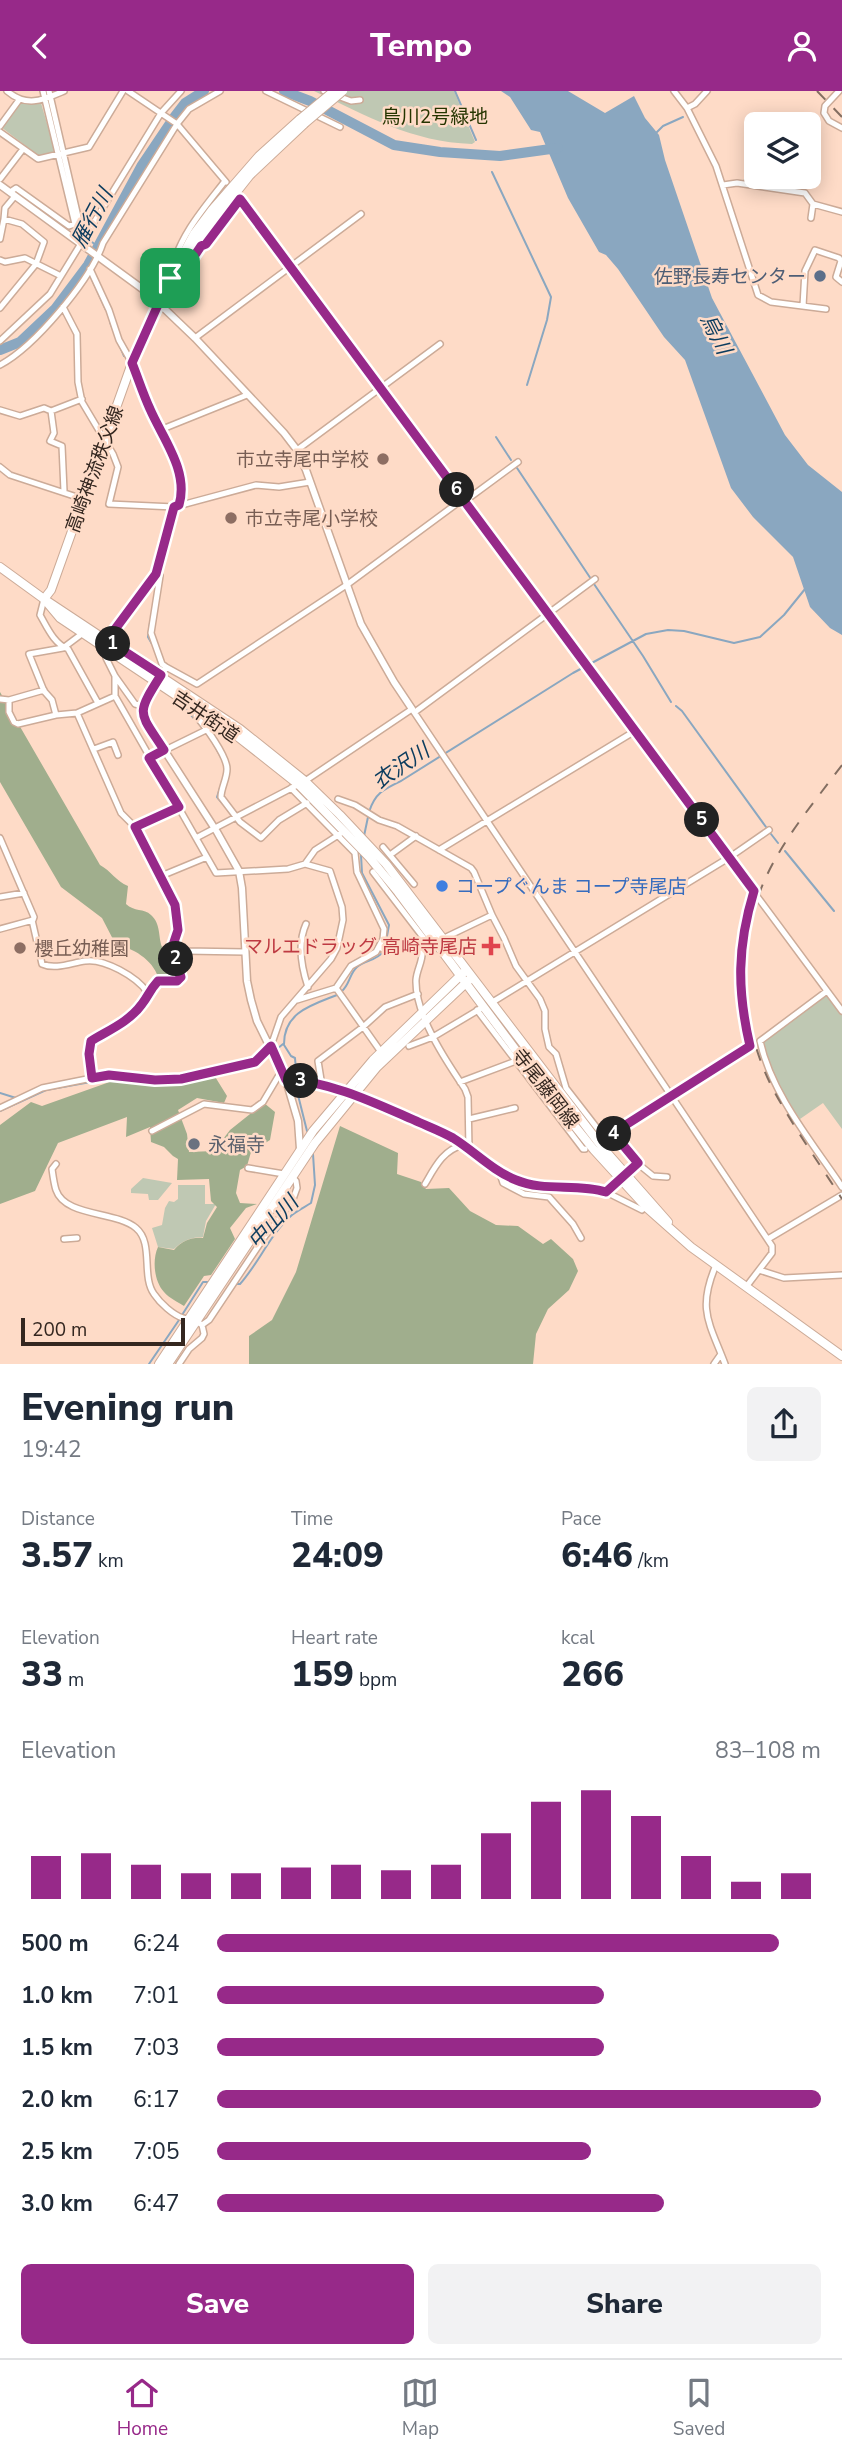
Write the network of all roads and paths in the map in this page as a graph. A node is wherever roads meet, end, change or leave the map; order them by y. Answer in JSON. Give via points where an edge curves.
{"nodes":[{"id":1,"x":7,"y":91,"type":"edge"},
{"id":2,"x":43,"y":91,"type":"edge"},
{"id":3,"x":64,"y":91,"type":"edge"},
{"id":4,"x":126,"y":91,"type":"edge"},
{"id":5,"x":181,"y":91,"type":"edge"},
{"id":6,"x":220,"y":91,"type":"edge"},
{"id":7,"x":269,"y":91,"type":"edge"},
{"id":8,"x":324,"y":91,"type":"edge"},
{"id":9,"x":334,"y":91,"type":"edge"},
{"id":10,"x":343,"y":91,"type":"edge"},
{"id":11,"x":674,"y":91,"type":"edge"},
{"id":12,"x":707,"y":91,"type":"edge"},
{"id":13,"x":839,"y":91,"type":"edge"},
{"id":14,"x":47,"y":96,"type":"edge"},
{"id":15,"x":19,"y":100,"type":"junction"},
{"id":16,"x":360,"y":100,"type":"dead end"},
{"id":17,"x":687,"y":108,"type":"junction"},
{"id":18,"x":161,"y":113,"type":"junction"},
{"id":19,"x":302,"y":122,"type":"junction"},
{"id":20,"x":177,"y":124,"type":"junction"},
{"id":21,"x":0,"y":126,"type":"edge"},
{"id":22,"x":340,"y":127,"type":"dead end"},
{"id":23,"x":842,"y":128,"type":"edge"},
{"id":24,"x":0,"y":132,"type":"edge"},
{"id":25,"x":23,"y":149,"type":"junction"},
{"id":26,"x":60,"y":155,"type":"junction"},
{"id":27,"x":0,"y":179,"type":"edge"},
{"id":28,"x":0,"y":185,"type":"edge"},
{"id":29,"x":723,"y":185,"type":"junction"},
{"id":30,"x":12,"y":194,"type":"junction"},
{"id":31,"x":813,"y":204,"type":"junction"},
{"id":32,"x":842,"y":212,"type":"edge"},
{"id":33,"x":361,"y":214,"type":"dead end"},
{"id":34,"x":811,"y":218,"type":"dead end"},
{"id":35,"x":4,"y":219,"type":"junction"},
{"id":36,"x":0,"y":239,"type":"edge"},
{"id":37,"x":80,"y":244,"type":"junction"},
{"id":38,"x":99,"y":257,"type":"junction"},
{"id":39,"x":0,"y":260,"type":"edge"},
{"id":40,"x":36,"y":264,"type":"junction"},
{"id":41,"x":289,"y":266,"type":"junction"},
{"id":42,"x":90,"y":269,"type":"junction"},
{"id":43,"x":61,"y":276,"type":"junction"},
{"id":44,"x":170,"y":278,"type":"junction"},
{"id":45,"x":842,"y":282,"type":"edge"},
{"id":46,"x":158,"y":303,"type":"junction"},
{"id":47,"x":803,"y":306,"type":"junction"},
{"id":48,"x":63,"y":307,"type":"junction"},
{"id":49,"x":0,"y":308,"type":"edge"},
{"id":50,"x":826,"y":309,"type":"dead end"},
{"id":51,"x":195,"y":338,"type":"junction"},
{"id":52,"x":0,"y":341,"type":"edge"},
{"id":53,"x":440,"y":344,"type":"dead end"},
{"id":54,"x":132,"y":363,"type":"junction"},
{"id":55,"x":0,"y":365,"type":"edge"},
{"id":56,"x":382,"y":387,"type":"junction"},
{"id":57,"x":247,"y":395,"type":"junction"},
{"id":58,"x":82,"y":400,"type":"junction"},
{"id":59,"x":0,"y":409,"type":"edge"},
{"id":60,"x":51,"y":411,"type":"junction"},
{"id":61,"x":160,"y":430,"type":"junction"},
{"id":62,"x":106,"y":440,"type":"junction"},
{"id":63,"x":297,"y":450,"type":"junction"},
{"id":64,"x":518,"y":461,"type":"dead end"},
{"id":65,"x":0,"y":467,"type":"edge"},
{"id":66,"x":310,"y":482,"type":"junction"},
{"id":67,"x":64,"y":491,"type":"junction"},
{"id":68,"x":83,"y":499,"type":"junction"},
{"id":69,"x":464,"y":500,"type":"junction"},
{"id":70,"x":176,"y":506,"type":"junction"},
{"id":71,"x":0,"y":567,"type":"edge"},
{"id":72,"x":160,"y":576,"type":"dead end"},
{"id":73,"x":595,"y":579,"type":"dead end"},
{"id":74,"x":348,"y":584,"type":"junction"},
{"id":75,"x":44,"y":599,"type":"junction"},
{"id":76,"x":549,"y":613,"type":"junction"},
{"id":77,"x":83,"y":633,"type":"junction"},
{"id":78,"x":107,"y":640,"type":"junction"},
{"id":79,"x":64,"y":648,"type":"junction"},
{"id":80,"x":106,"y":659,"type":"dead end"},
{"id":81,"x":166,"y":667,"type":"junction"},
{"id":82,"x":115,"y":676,"type":"junction"},
{"id":83,"x":158,"y":679,"type":"junction"},
{"id":84,"x":44,"y":690,"type":"junction"},
{"id":85,"x":115,"y":696,"type":"junction"},
{"id":86,"x":0,"y":699,"type":"edge"},
{"id":87,"x":9,"y":700,"type":"junction"},
{"id":88,"x":98,"y":703,"type":"junction"},
{"id":89,"x":143,"y":706,"type":"junction"},
{"id":90,"x":198,"y":709,"type":"junction"},
{"id":91,"x":414,"y":710,"type":"junction"},
{"id":92,"x":77,"y":713,"type":"junction"},
{"id":93,"x":56,"y":715,"type":"junction"},
{"id":94,"x":208,"y":729,"type":"junction"},
{"id":95,"x":635,"y":731,"type":"junction"},
{"id":96,"x":94,"y":749,"type":"junction"},
{"id":97,"x":164,"y":750,"type":"junction"},
{"id":98,"x":118,"y":755,"type":"dead end"},
{"id":99,"x":149,"y":758,"type":"junction"},
{"id":100,"x":298,"y":785,"type":"junction"},
{"id":101,"x":338,"y":799,"type":"dead end"},
{"id":102,"x":307,"y":803,"type":"junction"},
{"id":103,"x":179,"y":807,"type":"junction"},
{"id":104,"x":236,"y":816,"type":"junction"},
{"id":105,"x":489,"y":820,"type":"junction"},
{"id":106,"x":135,"y":827,"type":"junction"},
{"id":107,"x":214,"y":828,"type":"junction"},
{"id":108,"x":769,"y":830,"type":"dead end"},
{"id":109,"x":340,"y":835,"type":"junction"},
{"id":110,"x":416,"y":837,"type":"junction"},
{"id":111,"x":0,"y":838,"type":"edge"},
{"id":112,"x":196,"y":838,"type":"junction"},
{"id":113,"x":383,"y":847,"type":"dead end"},
{"id":114,"x":439,"y":850,"type":"junction"},
{"id":115,"x":8,"y":855,"type":"junction"},
{"id":116,"x":390,"y":855,"type":"junction"},
{"id":117,"x":0,"y":857,"type":"edge"},
{"id":118,"x":207,"y":857,"type":"junction"},
{"id":119,"x":730,"y":857,"type":"junction"},
{"id":120,"x":305,"y":864,"type":"junction"},
{"id":121,"x":239,"y":871,"type":"junction"},
{"id":122,"x":373,"y":872,"type":"dead end"},
{"id":123,"x":161,"y":876,"type":"junction"},
{"id":124,"x":414,"y":884,"type":"dead end"},
{"id":125,"x":754,"y":891,"type":"junction"},
{"id":126,"x":24,"y":893,"type":"junction"},
{"id":127,"x":0,"y":897,"type":"edge"},
{"id":128,"x":492,"y":915,"type":"junction"},
{"id":129,"x":32,"y":920,"type":"junction"},
{"id":130,"x":306,"y":924,"type":"dead end"},
{"id":131,"x":0,"y":929,"type":"edge"},
{"id":132,"x":176,"y":937,"type":"junction"},
{"id":133,"x":444,"y":938,"type":"junction"},
{"id":134,"x":429,"y":945,"type":"junction"},
{"id":135,"x":379,"y":947,"type":"junction"},
{"id":136,"x":245,"y":952,"type":"junction"},
{"id":137,"x":575,"y":952,"type":"junction"},
{"id":138,"x":466,"y":977,"type":"junction"},
{"id":139,"x":528,"y":980,"type":"junction"},
{"id":140,"x":308,"y":987,"type":"junction"},
{"id":141,"x":336,"y":988,"type":"junction"},
{"id":142,"x":827,"y":991,"type":"junction"},
{"id":143,"x":147,"y":992,"type":"junction"},
{"id":144,"x":418,"y":994,"type":"junction"},
{"id":145,"x":297,"y":1000,"type":"junction"},
{"id":146,"x":484,"y":1006,"type":"junction"},
{"id":147,"x":842,"y":1011,"type":"edge"},
{"id":148,"x":425,"y":1016,"type":"junction"},
{"id":149,"x":363,"y":1027,"type":"junction"},
{"id":150,"x":433,"y":1037,"type":"junction"},
{"id":151,"x":271,"y":1046,"type":"junction"},
{"id":152,"x":409,"y":1047,"type":"dead end"},
{"id":153,"x":381,"y":1052,"type":"junction"},
{"id":154,"x":516,"y":1061,"type":"junction"},
{"id":155,"x":282,"y":1070,"type":"junction"},
{"id":156,"x":92,"y":1078,"type":"junction"},
{"id":157,"x":293,"y":1080,"type":"junction"},
{"id":158,"x":460,"y":1082,"type":"junction"},
{"id":159,"x":322,"y":1086,"type":"junction"},
{"id":160,"x":343,"y":1092,"type":"junction"},
{"id":161,"x":353,"y":1095,"type":"junction"},
{"id":162,"x":673,"y":1096,"type":"junction"},
{"id":163,"x":0,"y":1108,"type":"edge"},
{"id":164,"x":515,"y":1108,"type":"dead end"},
{"id":165,"x":469,"y":1119,"type":"junction"},
{"id":166,"x":152,"y":1132,"type":"dead end"},
{"id":167,"x":613,"y":1133,"type":"junction"},
{"id":168,"x":466,"y":1147,"type":"junction"},
{"id":169,"x":304,"y":1148,"type":"junction"},
{"id":170,"x":585,"y":1149,"type":"dead end"},
{"id":171,"x":638,"y":1163,"type":"junction"},
{"id":172,"x":56,"y":1164,"type":"dead end"},
{"id":173,"x":248,"y":1168,"type":"dead end"},
{"id":174,"x":499,"y":1171,"type":"junction"},
{"id":175,"x":288,"y":1175,"type":"junction"},
{"id":176,"x":623,"y":1177,"type":"junction"},
{"id":177,"x":667,"y":1177,"type":"dead end"},
{"id":178,"x":425,"y":1184,"type":"dead end"},
{"id":179,"x":842,"y":1187,"type":"edge"},
{"id":180,"x":606,"y":1192,"type":"junction"},
{"id":181,"x":842,"y":1195,"type":"edge"},
{"id":182,"x":642,"y":1210,"type":"dead end"},
{"id":183,"x":77,"y":1238,"type":"dead end"},
{"id":184,"x":581,"y":1238,"type":"dead end"},
{"id":185,"x":64,"y":1239,"type":"dead end"},
{"id":186,"x":768,"y":1239,"type":"junction"},
{"id":187,"x":716,"y":1265,"type":"junction"},
{"id":188,"x":759,"y":1270,"type":"junction"},
{"id":189,"x":842,"y":1275,"type":"edge"},
{"id":190,"x":220,"y":1283,"type":"junction"},
{"id":191,"x":746,"y":1287,"type":"junction"},
{"id":192,"x":193,"y":1320,"type":"junction"},
{"id":193,"x":721,"y":1354,"type":"junction"},
{"id":194,"x":842,"y":1356,"type":"edge"},
{"id":195,"x":159,"y":1364,"type":"edge"},
{"id":196,"x":168,"y":1364,"type":"edge"},
{"id":197,"x":179,"y":1364,"type":"edge"},
{"id":198,"x":714,"y":1364,"type":"edge"},
{"id":199,"x":725,"y":1364,"type":"edge"}],
"edges":[{"from":1,"to":15,"type":"street"},
{"from":2,"to":14,"type":"street"},
{"from":3,"to":14,"type":"street"},
{"from":4,"to":18,"type":"street"},
{"from":4,"to":26,"type":"street","via":[[89,147]]},
{"from":5,"to":18,"type":"street"},
{"from":6,"to":20,"type":"street","via":[[189,109]]},
{"from":7,"to":22,"type":"street"},
{"from":8,"to":16,"type":"street"},
{"from":9,"to":19,"type":"main road","name":"高崎神流秩父線","bridge":true},
{"from":10,"to":19,"type":"main road","name":"高崎神流秩父線","bridge":true},
{"from":11,"to":17,"type":"street"},
{"from":12,"to":17,"type":"street"},
{"from":13,"to":23,"type":"street","via":[[824,110],[827,118]]},
{"from":14,"to":15,"type":"street","via":[[35,102]]},
{"from":14,"to":26,"type":"street"},
{"from":15,"to":21,"type":"street"},
{"from":17,"to":29,"type":"street"},
{"from":18,"to":20,"type":"street"},
{"from":18,"to":37,"type":"street"},
{"from":19,"to":44,"type":"main road","name":"高崎神流秩父線","via":[[260,156],[212,210]]},
{"from":20,"to":38,"type":"street","via":[[103,243]]},
{"from":20,"to":44,"type":"street","via":[[226,181],[192,223],[175,255]]},
{"from":24,"to":25,"type":"street"},
{"from":25,"to":26,"type":"street","via":[[38,159]]},
{"from":25,"to":27,"type":"street"},
{"from":26,"to":30,"type":"street","via":[[75,224],[69,226],[16,188]]},
{"from":28,"to":30,"type":"street"},
{"from":29,"to":31,"type":"street","via":[[802,192]]},
{"from":29,"to":47,"type":"street","via":[[758,295],[771,302]]},
{"from":30,"to":35,"type":"street"},
{"from":30,"to":37,"type":"street"},
{"from":31,"to":32,"type":"street"},
{"from":31,"to":34,"type":"street"},
{"from":33,"to":41,"type":"street"},
{"from":35,"to":36,"type":"street"},
{"from":35,"to":40,"type":"street","via":[[22,224],[44,242]]},
{"from":37,"to":38,"type":"street"},
{"from":37,"to":43,"type":"street"},
{"from":38,"to":42,"type":"street"},
{"from":38,"to":46,"type":"street"},
{"from":39,"to":40,"type":"street","via":[[25,258]]},
{"from":40,"to":43,"type":"street"},
{"from":40,"to":49,"type":"street"},
{"from":41,"to":44,"type":"street","via":[[239,197],[206,244]]},
{"from":41,"to":51,"type":"street"},
{"from":41,"to":56,"type":"street"},
{"from":42,"to":48,"type":"street"},
{"from":42,"to":54,"type":"street"},
{"from":43,"to":52,"type":"street","via":[[50,294]]},
{"from":44,"to":46,"type":"main road","name":"高崎神流秩父線"},
{"from":45,"to":47,"type":"street","via":[[836,277],[840,259],[815,250],[805,271]]},
{"from":46,"to":51,"type":"street"},
{"from":46,"to":54,"type":"main road","name":"高崎神流秩父線"},
{"from":47,"to":50,"type":"street"},
{"from":48,"to":55,"type":"street"},
{"from":48,"to":58,"type":"street","via":[[77,334]]},
{"from":51,"to":57,"type":"street"},
{"from":53,"to":56,"type":"street"},
{"from":54,"to":61,"type":"street"},
{"from":54,"to":62,"type":"main road","name":"高崎神流秩父線"},
{"from":56,"to":63,"type":"street"},
{"from":56,"to":69,"type":"street"},
{"from":57,"to":61,"type":"street"},
{"from":57,"to":63,"type":"street"},
{"from":58,"to":60,"type":"street"},
{"from":58,"to":62,"type":"street"},
{"from":59,"to":60,"type":"street","via":[[20,416],[44,408]]},
{"from":60,"to":67,"type":"street","via":[[54,433],[50,441],[62,446]]},
{"from":61,"to":70,"type":"street","via":[[174,456],[182,491]]},
{"from":62,"to":68,"type":"main road","name":"高崎神流秩父線"},
{"from":62,"to":70,"type":"street","via":[[118,467],[109,504]]},
{"from":63,"to":66,"type":"street"},
{"from":64,"to":69,"type":"street"},
{"from":65,"to":67,"type":"street","via":[[10,475]]},
{"from":66,"to":70,"type":"street","via":[[256,485]]},
{"from":66,"to":74,"type":"street"},
{"from":67,"to":68,"type":"street"},
{"from":68,"to":75,"type":"main road","name":"高崎神流秩父線"},
{"from":69,"to":74,"type":"street"},
{"from":69,"to":76,"type":"street"},
{"from":70,"to":78,"type":"street","via":[[156,574]]},
{"from":71,"to":75,"type":"main road","name":"吉井街道"},
{"from":72,"to":81,"type":"street","via":[[150,633]]},
{"from":73,"to":76,"type":"street"},
{"from":74,"to":81,"type":"street","via":[[197,684]]},
{"from":74,"to":91,"type":"street","via":[[361,624]]},
{"from":75,"to":77,"type":"main road","name":"吉井街道","via":[[60,618]]},
{"from":75,"to":78,"type":"main road","name":"吉井街道"},
{"from":75,"to":79,"type":"street","via":[[40,615]]},
{"from":76,"to":91,"type":"street"},
{"from":76,"to":95,"type":"street"},
{"from":77,"to":79,"type":"street"},
{"from":77,"to":83,"type":"main road","name":"吉井街道"},
{"from":78,"to":83,"type":"main road","name":"吉井街道"},
{"from":79,"to":84,"type":"street","via":[[29,655]]},
{"from":79,"to":88,"type":"street"},
{"from":80,"to":82,"type":"street"},
{"from":81,"to":83,"type":"street"},
{"from":82,"to":85,"type":"street"},
{"from":82,"to":89,"type":"street","via":[[135,704]]},
{"from":83,"to":89,"type":"street"},
{"from":83,"to":90,"type":"main road","name":"吉井街道"},
{"from":83,"to":100,"type":"main road","name":"吉井街道","via":[[240,729]]},
{"from":84,"to":87,"type":"street"},
{"from":84,"to":93,"type":"street"},
{"from":85,"to":88,"type":"street"},
{"from":85,"to":99,"type":"street"},
{"from":86,"to":87,"type":"street"},
{"from":87,"to":93,"type":"street","via":[[14,722]]},
{"from":88,"to":92,"type":"street"},
{"from":89,"to":97,"type":"street","via":[[143,717]]},
{"from":90,"to":94,"type":"street","via":[[196,716]]},
{"from":90,"to":100,"type":"main road","name":"吉井街道"},
{"from":91,"to":100,"type":"street"},
{"from":91,"to":105,"type":"street"},
{"from":92,"to":93,"type":"street"},
{"from":92,"to":96,"type":"street"},
{"from":94,"to":97,"type":"street"},
{"from":94,"to":104,"type":"street","via":[[228,767],[221,797]]},
{"from":95,"to":105,"type":"street"},
{"from":95,"to":119,"type":"street"},
{"from":96,"to":98,"type":"street","via":[[113,742]]},
{"from":96,"to":106,"type":"street","via":[[121,813]]},
{"from":97,"to":99,"type":"street"},
{"from":97,"to":107,"type":"street"},
{"from":99,"to":103,"type":"street"},
{"from":100,"to":102,"type":"street"},
{"from":100,"to":104,"type":"street"},
{"from":100,"to":133,"type":"main road","name":"吉井街道","via":[[369,844]]},
{"from":100,"to":134,"type":"main road","name":"吉井街道","via":[[369,857]]},
{"from":101,"to":110,"type":"street"},
{"from":102,"to":104,"type":"street","via":[[261,838]]},
{"from":102,"to":109,"type":"street"},
{"from":103,"to":106,"type":"street"},
{"from":103,"to":112,"type":"street"},
{"from":104,"to":107,"type":"street"},
{"from":105,"to":114,"type":"street"},
{"from":105,"to":137,"type":"street"},
{"from":106,"to":123,"type":"street"},
{"from":107,"to":112,"type":"street"},
{"from":107,"to":121,"type":"street"},
{"from":108,"to":119,"type":"street"},
{"from":109,"to":120,"type":"street","via":[[315,850]]},
{"from":109,"to":135,"type":"street","via":[[355,853],[357,872],[384,929]]},
{"from":110,"to":114,"type":"street"},
{"from":110,"to":116,"type":"street"},
{"from":111,"to":115,"type":"street"},
{"from":112,"to":118,"type":"street"},
{"from":113,"to":116,"type":"street"},
{"from":114,"to":128,"type":"street","via":[[471,868]]},
{"from":115,"to":117,"type":"street"},
{"from":115,"to":126,"type":"street"},
{"from":116,"to":124,"type":"street"},
{"from":118,"to":121,"type":"street","via":[[216,873]]},
{"from":118,"to":123,"type":"street"},
{"from":119,"to":125,"type":"street"},
{"from":119,"to":137,"type":"street"},
{"from":120,"to":121,"type":"street"},
{"from":120,"to":140,"type":"street","via":[[333,874],[343,921],[331,959]]},
{"from":121,"to":136,"type":"street"},
{"from":122,"to":134,"type":"street"},
{"from":123,"to":132,"type":"street","via":[[175,905]]},
{"from":125,"to":142,"type":"street"},
{"from":125,"to":162,"type":"street","via":[[743,930],[740,977],[750,1046]]},
{"from":126,"to":127,"type":"street"},
{"from":126,"to":129,"type":"street"},
{"from":128,"to":133,"type":"street"},
{"from":128,"to":139,"type":"street","via":[[516,966]]},
{"from":129,"to":131,"type":"street"},
{"from":129,"to":143,"type":"street","via":[[42,964],[100,961]]},
{"from":130,"to":140,"type":"street","via":[[301,936]]},
{"from":132,"to":136,"type":"street","via":[[186,951]]},
{"from":132,"to":143,"type":"street","via":[[172,948],[181,977],[158,981]]},
{"from":133,"to":138,"type":"main road"},
{"from":134,"to":135,"type":"street","via":[[387,951]]},
{"from":134,"to":138,"type":"main road"},
{"from":134,"to":144,"type":"street","via":[[416,978]]},
{"from":135,"to":141,"type":"street","via":[[351,966]]},
{"from":136,"to":151,"type":"street","via":[[251,1000]]},
{"from":137,"to":139,"type":"street"},
{"from":137,"to":162,"type":"street"},
{"from":138,"to":146,"type":"main road","name":"寺尾藤岡線"},
{"from":138,"to":148,"type":"main road"},
{"from":139,"to":146,"type":"street"},
{"from":139,"to":167,"type":"street","via":[[545,1011],[549,1047],[566,1088],[604,1137]]},
{"from":140,"to":145,"type":"street"},
{"from":141,"to":145,"type":"street"},
{"from":141,"to":149,"type":"street"},
{"from":142,"to":147,"type":"street"},
{"from":142,"to":179,"type":"street","via":[[760,1041],[787,1105]]},
{"from":143,"to":156,"type":"street","via":[[132,1015],[91,1041]]},
{"from":144,"to":148,"type":"street"},
{"from":144,"to":149,"type":"street","via":[[384,1007]]},
{"from":145,"to":151,"type":"street","via":[[281,1017]]},
{"from":146,"to":150,"type":"street"},
{"from":146,"to":154,"type":"street"},
{"from":146,"to":176,"type":"main road","name":"寺尾藤岡線","via":[[541,1084]]},
{"from":148,"to":150,"type":"street"},
{"from":148,"to":153,"type":"main road"},
{"from":148,"to":161,"type":"main road"},
{"from":149,"to":153,"type":"street"},
{"from":149,"to":159,"type":"street","via":[[318,1061]]},
{"from":150,"to":152,"type":"street"},
{"from":150,"to":158,"type":"street"},
{"from":151,"to":155,"type":"street"},
{"from":151,"to":156,"type":"street","via":[[255,1062],[181,1079]]},
{"from":153,"to":160,"type":"main road"},
{"from":154,"to":158,"type":"street"},
{"from":154,"to":170,"type":"street"},
{"from":155,"to":157,"type":"street"},
{"from":155,"to":166,"type":"street","via":[[263,1102],[252,1110],[204,1104]]},
{"from":156,"to":163,"type":"street","via":[[42,1088]]},
{"from":157,"to":159,"type":"street"},
{"from":157,"to":169,"type":"street"},
{"from":158,"to":165,"type":"street","via":[[468,1097]]},
{"from":159,"to":160,"type":"street"},
{"from":160,"to":161,"type":"street"},
{"from":160,"to":169,"type":"main road"},
{"from":161,"to":168,"type":"street","via":[[442,1132]]},
{"from":161,"to":169,"type":"main road","via":[[315,1143]]},
{"from":162,"to":167,"type":"street"},
{"from":162,"to":186,"type":"street"},
{"from":164,"to":165,"type":"street"},
{"from":165,"to":168,"type":"street"},
{"from":167,"to":171,"type":"street"},
{"from":168,"to":174,"type":"street"},
{"from":168,"to":178,"type":"street","via":[[447,1152]]},
{"from":169,"to":175,"type":"main road"},
{"from":171,"to":176,"type":"street"},
{"from":171,"to":177,"type":"street","via":[[653,1176]]},
{"from":172,"to":192,"type":"street","via":[[52,1169],[60,1199],[69,1206],[125,1221],[138,1230],[144,1240],[153,1294],[166,1308]]},
{"from":173,"to":175,"type":"street"},
{"from":174,"to":180,"type":"street","via":[[532,1185]]},
{"from":174,"to":184,"type":"street","via":[[503,1183],[524,1194],[549,1197]]},
{"from":175,"to":190,"type":"main road"},
{"from":175,"to":190,"type":"street","via":[[298,1188],[292,1202],[235,1280]]},
{"from":176,"to":180,"type":"street"},
{"from":176,"to":187,"type":"main road","name":"寺尾藤岡線","via":[[656,1217]]},
{"from":180,"to":182,"type":"street"},
{"from":181,"to":186,"type":"street"},
{"from":183,"to":185,"type":"street"},
{"from":186,"to":188,"type":"street","via":[[772,1253]]},
{"from":187,"to":191,"type":"main road","name":"寺尾藤岡線"},
{"from":187,"to":193,"type":"street","via":[[706,1290],[705,1311]]},
{"from":188,"to":189,"type":"street","via":[[784,1278]]},
{"from":188,"to":191,"type":"street"},
{"from":190,"to":192,"type":"main road"},
{"from":190,"to":192,"type":"street","via":[[209,1320]]},
{"from":191,"to":194,"type":"main road","name":"寺尾藤岡線"},
{"from":192,"to":195,"type":"main road"},
{"from":192,"to":196,"type":"main road"},
{"from":192,"to":197,"type":"street","via":[[204,1334]]},
{"from":193,"to":198,"type":"street"},
{"from":193,"to":199,"type":"street"}]}
